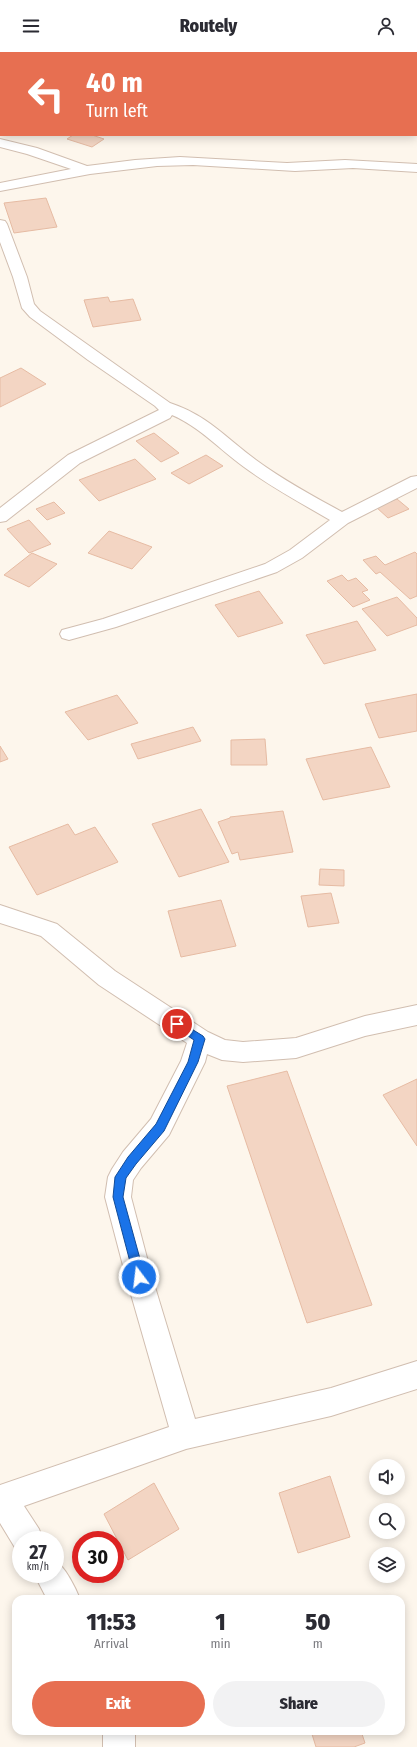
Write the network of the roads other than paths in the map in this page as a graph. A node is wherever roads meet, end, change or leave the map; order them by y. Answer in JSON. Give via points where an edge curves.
{"nodes":[{"id":1,"x":0,"y":143,"type":"edge"},
{"id":2,"x":417,"y":168,"type":"edge"},
{"id":3,"x":88,"y":171,"type":"junction"},
{"id":4,"x":0,"y":187,"type":"edge"},
{"id":5,"x":0,"y":224,"type":"edge"},
{"id":6,"x":166,"y":407,"type":"junction"},
{"id":7,"x":417,"y":481,"type":"edge"},
{"id":8,"x":0,"y":517,"type":"edge"},
{"id":9,"x":342,"y":519,"type":"junction"},
{"id":10,"x":69,"y":634,"type":"dead end"},
{"id":11,"x":0,"y":914,"type":"edge"},
{"id":12,"x":417,"y":1015,"type":"edge"},
{"id":13,"x":200,"y":1039,"type":"junction"},
{"id":14,"x":417,"y":1374,"type":"edge"},
{"id":15,"x":186,"y":1435,"type":"junction"},
{"id":16,"x":1,"y":1500,"type":"edge"},
{"id":17,"x":22,"y":1531,"type":"edge"},
{"id":18,"x":54,"y":1583,"type":"edge"},
{"id":19,"x":62,"y":1595,"type":"edge"},
{"id":20,"x":119,"y":1735,"type":"edge"},
{"id":21,"x":119,"y":1747,"type":"edge"}],
"edges":[{"from":1,"to":3,"type":"street","via":[[32,151]]},
{"from":2,"to":3,"type":"street","via":[[343,164],[285,167],[180,161]]},
{"from":3,"to":4,"type":"street"},
{"from":5,"to":6,"type":"street","via":[[20,277],[27,305],[31,310]]},
{"from":6,"to":8,"type":"street","via":[[167,412],[164,415],[74,459]]},
{"from":6,"to":9,"type":"street","via":[[180,411],[203,424],[284,488]]},
{"from":7,"to":9,"type":"street"},
{"from":9,"to":10,"type":"street","via":[[296,554],[271,568]]},
{"from":11,"to":13,"type":"street","via":[[49,930],[107,978]]},
{"from":12,"to":13,"type":"street","via":[[365,1026],[296,1048],[243,1052],[222,1050]]},
{"from":13,"to":15,"type":"street","via":[[193,1062],[160,1128],[121,1177],[118,1197]]},
{"from":14,"to":15,"type":"street","via":[[331,1402]]},
{"from":15,"to":16,"type":"street"},
{"from":16,"to":17,"type":"street"},
{"from":18,"to":19,"type":"street"},
{"from":20,"to":21,"type":"street"}]}
